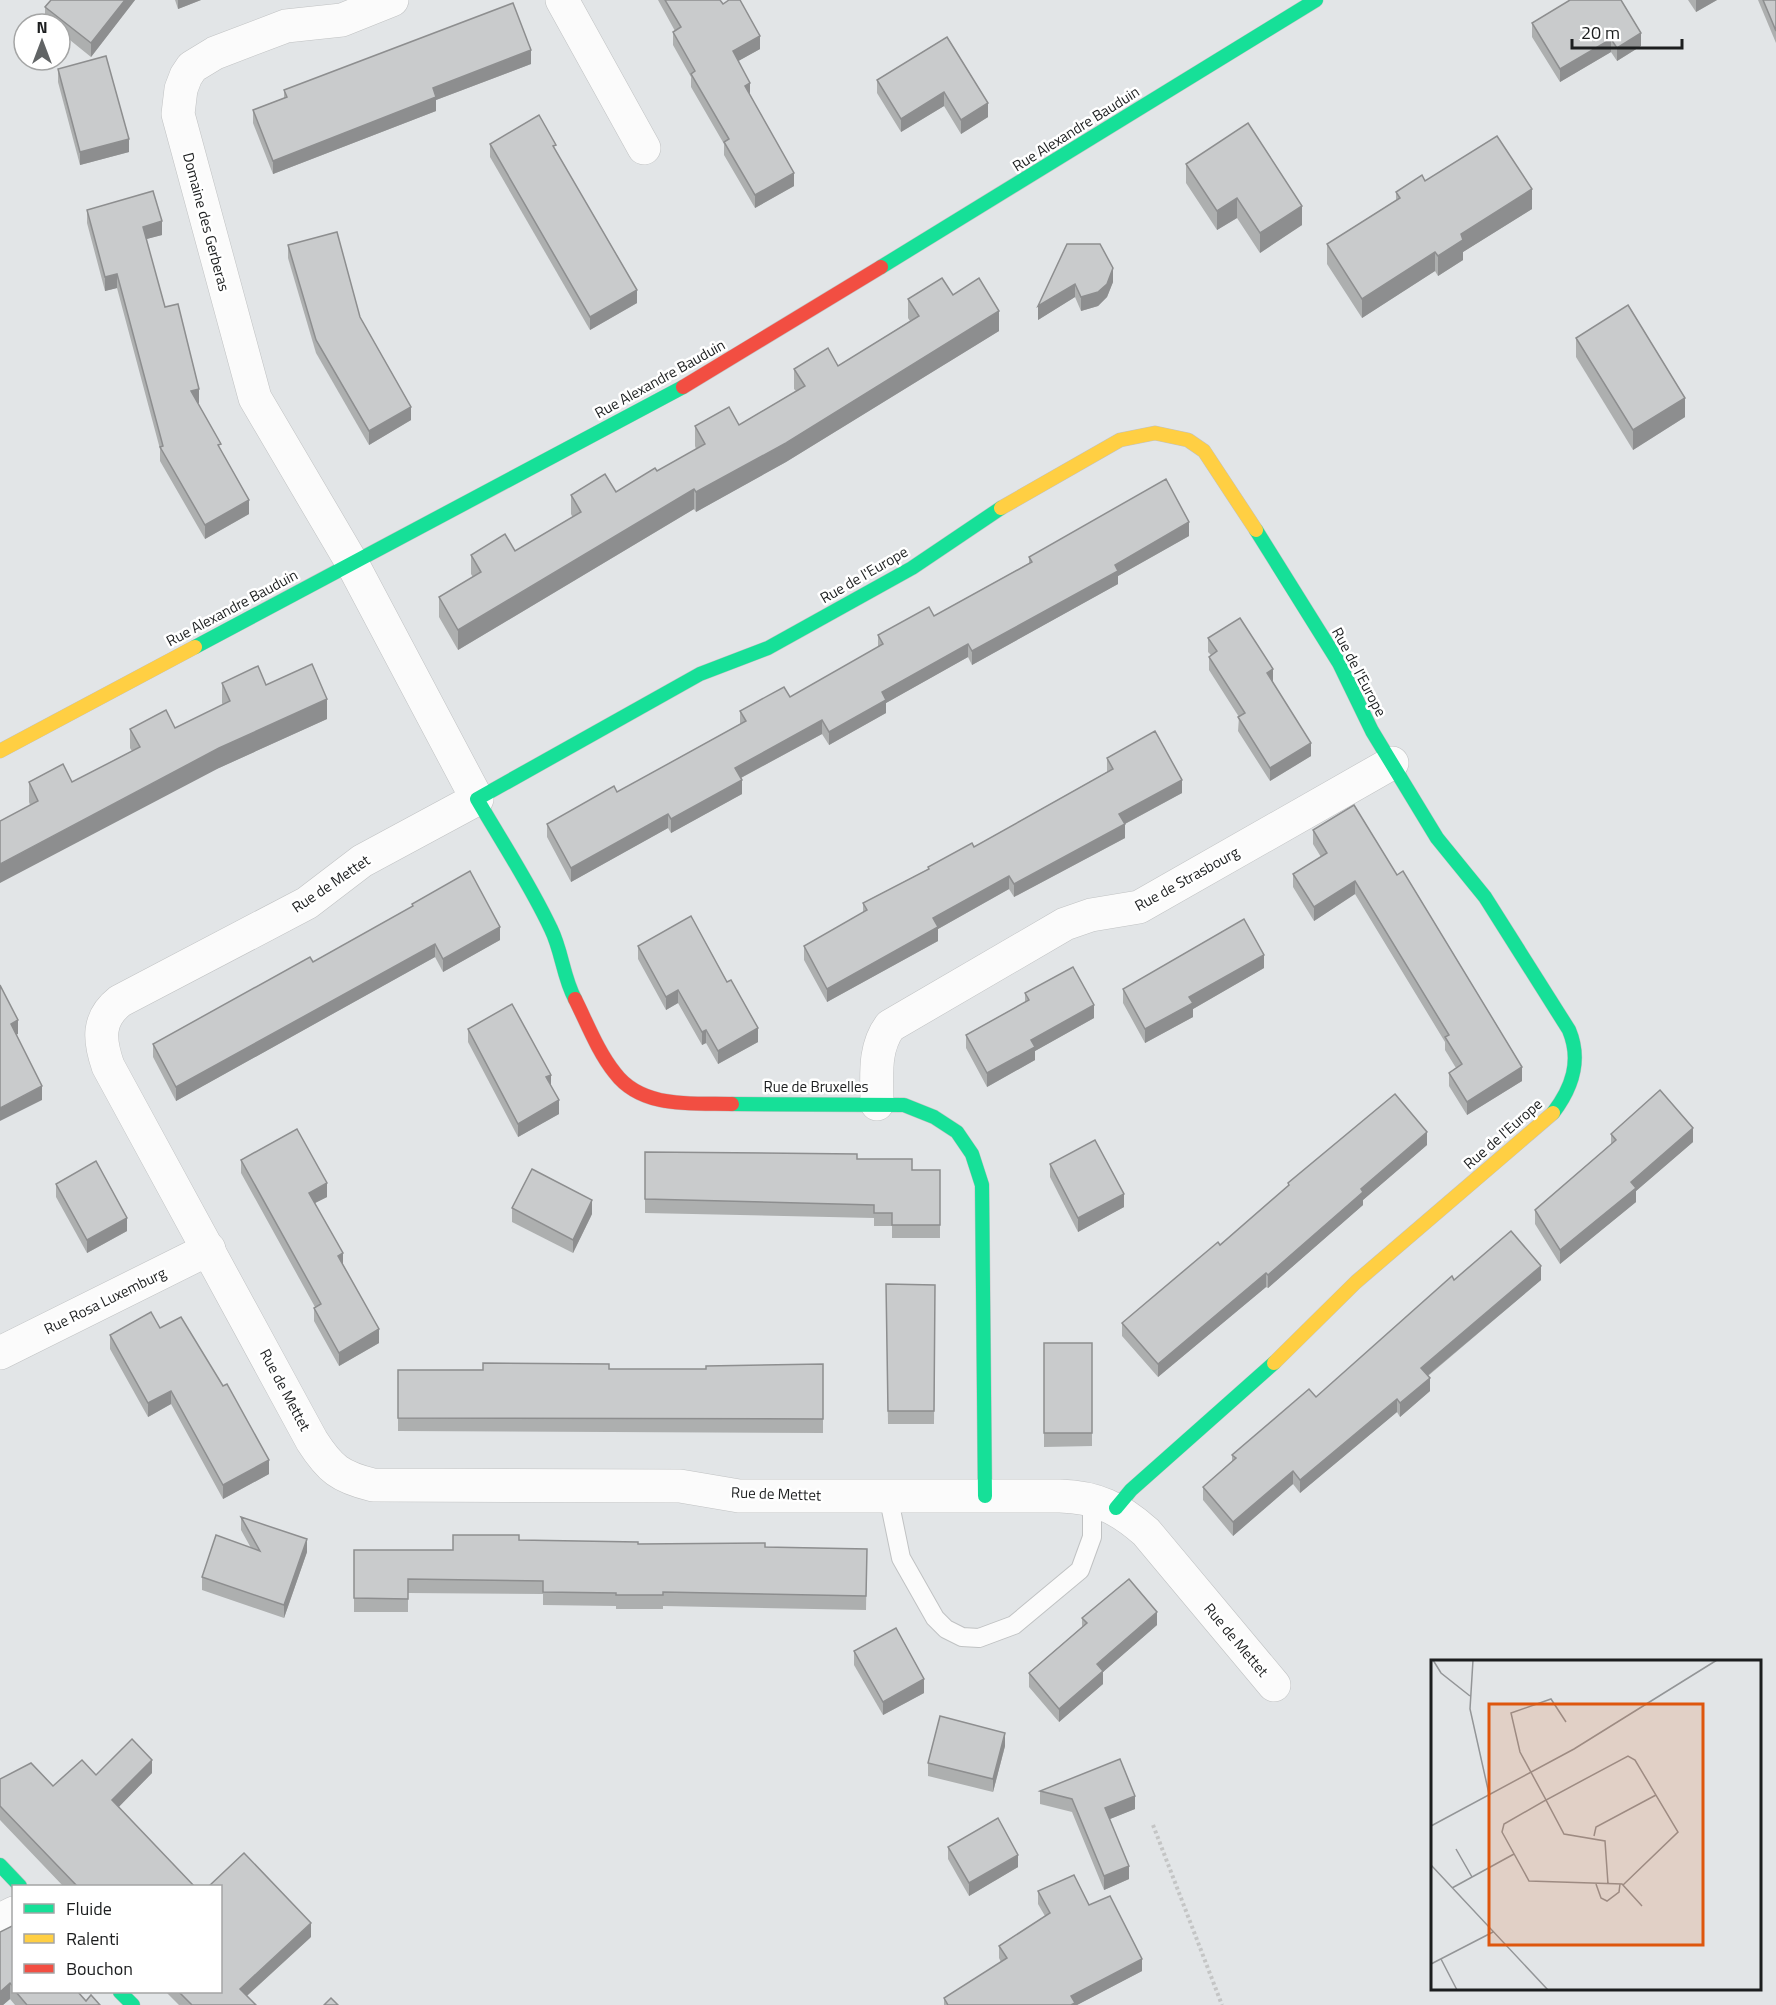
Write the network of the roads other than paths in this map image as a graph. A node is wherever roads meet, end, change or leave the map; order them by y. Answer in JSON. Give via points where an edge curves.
{"nodes":[{"id":1,"x":392,"y":0,"type":"edge"},
{"id":2,"x":562,"y":0,"type":"edge"},
{"id":3,"x":1316,"y":0,"type":"edge"},
{"id":4,"x":644,"y":148,"type":"dead end"},
{"id":5,"x":352,"y":563,"type":"junction"},
{"id":6,"x":1,"y":745,"type":"edge"},
{"id":7,"x":1392,"y":763,"type":"junction"},
{"id":8,"x":477,"y":799,"type":"junction"},
{"id":9,"x":877,"y":1104,"type":"junction"},
{"id":10,"x":209,"y":1249,"type":"junction"},
{"id":11,"x":0,"y":1353,"type":"edge"},
{"id":12,"x":888,"y":1496,"type":"junction"},
{"id":13,"x":985,"y":1496,"type":"junction"},
{"id":14,"x":1104,"y":1504,"type":"junction"},
{"id":15,"x":1274,"y":1686,"type":"dead end"},
{"id":16,"x":0,"y":1865,"type":"edge"},
{"id":17,"x":18,"y":1885,"type":"edge"},
{"id":18,"x":121,"y":1993,"type":"edge"},
{"id":19,"x":133,"y":2005,"type":"edge"}],
"edges":[{"from":1,"to":5,"type":"street","name":"Domaine des Gerberas","via":[[342,20],[286,26],[215,52],[192,67],[178,101],[182,130],[252,390]]},
{"from":2,"to":4,"type":"street"},
{"from":3,"to":5,"type":"street","name":"Rue Alexandre Bauduin","via":[[708,373]]},
{"from":5,"to":6,"type":"street","name":"Rue Alexandre Bauduin"},
{"from":5,"to":8,"type":"street"},
{"from":7,"to":8,"type":"street","name":"Rue de l'Europe","via":[[1339,663],[1215,464],[1188,441],[1155,433],[1120,441],[986,516],[912,568],[779,642],[700,674]]},
{"from":7,"to":9,"type":"street","name":"Rue de Strasbourg","via":[[1139,907],[1065,924],[890,1026],[878,1050]]},
{"from":7,"to":14,"type":"street","name":"Rue de l'Europe","via":[[1437,838],[1485,897],[1569,1030],[1576,1055],[1570,1088],[1552,1114],[1356,1282],[1307,1333],[1131,1490]]},
{"from":8,"to":9,"type":"street","name":"Rue de Bruxelles","via":[[551,928],[575,1001],[605,1059],[626,1086],[649,1098],[674,1103]]},
{"from":8,"to":10,"type":"street","name":"Rue de Mettet","via":[[355,866],[308,903],[132,994],[109,1010],[101,1033],[108,1066]]},
{"from":9,"to":13,"type":"street","name":"Rue de Bruxelles","via":[[904,1105],[951,1126],[964,1138],[979,1169],[983,1203]]},
{"from":10,"to":11,"type":"street","name":"Rue Rosa Luxemburg"},
{"from":10,"to":12,"type":"street","name":"Rue de Mettet","via":[[318,1449],[335,1472],[352,1480],[373,1485],[680,1486],[739,1496]]},
{"from":12,"to":13,"type":"street","name":"Rue de Mettet"},
{"from":12,"to":14,"type":"lane","via":[[901,1558],[935,1618],[962,1637],[980,1638],[1023,1619],[1080,1570]]},
{"from":13,"to":14,"type":"street","name":"Rue de Mettet","via":[[1060,1496]]},
{"from":14,"to":15,"type":"street","name":"Rue de Mettet","via":[[1146,1532]]},
{"from":16,"to":17,"type":"street"},
{"from":18,"to":19,"type":"street"}]}
